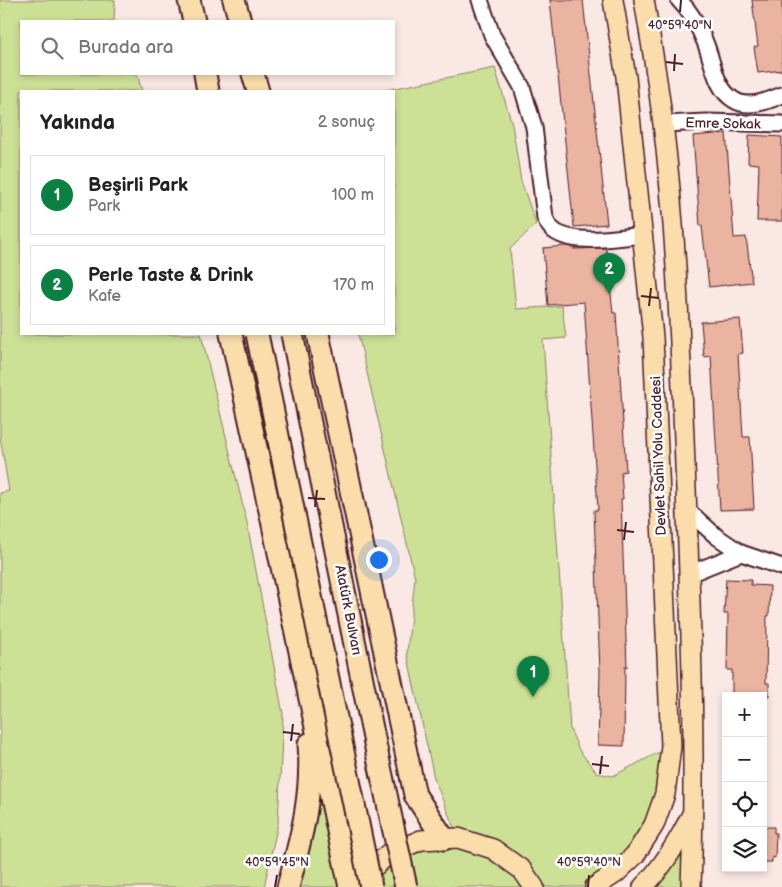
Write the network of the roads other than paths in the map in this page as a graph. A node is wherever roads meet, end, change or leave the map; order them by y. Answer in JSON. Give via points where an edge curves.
{"nodes":[{"id":1,"x":179,"y":0,"type":"edge"},
{"id":2,"x":189,"y":0,"type":"edge"},
{"id":3,"x":224,"y":0,"type":"edge"},
{"id":4,"x":234,"y":0,"type":"edge"},
{"id":5,"x":480,"y":0,"type":"edge"},
{"id":6,"x":613,"y":0,"type":"edge"},
{"id":7,"x":679,"y":0,"type":"edge"},
{"id":8,"x":648,"y":1,"type":"edge"},
{"id":9,"x":182,"y":20,"type":"edge"},
{"id":10,"x":194,"y":20,"type":"edge"},
{"id":11,"x":228,"y":20,"type":"edge"},
{"id":12,"x":240,"y":20,"type":"edge"},
{"id":13,"x":191,"y":75,"type":"edge"},
{"id":14,"x":205,"y":75,"type":"edge"},
{"id":15,"x":239,"y":75,"type":"edge"},
{"id":16,"x":253,"y":75,"type":"edge"},
{"id":17,"x":194,"y":90,"type":"edge"},
{"id":18,"x":208,"y":90,"type":"edge"},
{"id":19,"x":243,"y":90,"type":"edge"},
{"id":20,"x":258,"y":90,"type":"edge"},
{"id":21,"x":782,"y":95,"type":"edge"},
{"id":22,"x":663,"y":124,"type":"junction"},
{"id":23,"x":782,"y":124,"type":"edge"},
{"id":24,"x":643,"y":235,"type":"junction"},
{"id":25,"x":231,"y":335,"type":"edge"},
{"id":26,"x":257,"y":335,"type":"edge"},
{"id":27,"x":292,"y":335,"type":"edge"},
{"id":28,"x":318,"y":335,"type":"edge"},
{"id":29,"x":267,"y":495,"type":"junction"},
{"id":30,"x":687,"y":510,"type":"junction"},
{"id":31,"x":741,"y":553,"type":"junction"},
{"id":32,"x":782,"y":567,"type":"edge"},
{"id":33,"x":690,"y":574,"type":"junction"},
{"id":34,"x":694,"y":810,"type":"junction"},
{"id":35,"x":444,"y":839,"type":"junction"},
{"id":36,"x":288,"y":887,"type":"edge"},
{"id":37,"x":350,"y":887,"type":"edge"},
{"id":38,"x":355,"y":887,"type":"edge"},
{"id":39,"x":371,"y":887,"type":"edge"},
{"id":40,"x":406,"y":887,"type":"edge"},
{"id":41,"x":535,"y":887,"type":"edge"},
{"id":42,"x":595,"y":887,"type":"edge"},
{"id":43,"x":643,"y":887,"type":"edge"},
{"id":44,"x":691,"y":887,"type":"edge"}],
"edges":[{"from":1,"to":9,"type":"highway"},
{"from":2,"to":10,"type":"highway"},
{"from":3,"to":11,"type":"highway"},
{"from":4,"to":12,"type":"highway"},
{"from":5,"to":24,"type":"street","via":[[492,35],[522,87],[534,127],[545,218],[551,229],[569,238],[583,240]]},
{"from":6,"to":24,"type":"main road","name":"Devlet Sahil Yolu Caddesi","via":[[626,77]]},
{"from":7,"to":21,"type":"street","via":[[690,10],[706,43],[722,90],[734,101],[749,104],[766,102]]},
{"from":8,"to":22,"type":"main road","name":"Devlet Sahil Yolu Caddesi"},
{"from":13,"to":17,"type":"highway"},
{"from":14,"to":18,"type":"highway"},
{"from":15,"to":19,"type":"highway"},
{"from":16,"to":20,"type":"highway"},
{"from":22,"to":23,"type":"street","name":"Emre Sokak"},
{"from":22,"to":30,"type":"main road","name":"Devlet Sahil Yolu Caddesi","via":[[679,333]]},
{"from":24,"to":42,"type":"main road","name":"Devlet Sahil Yolu Caddesi","via":[[654,337],[671,746],[666,794],[654,825],[636,854]]},
{"from":25,"to":29,"type":"highway"},
{"from":26,"to":39,"type":"highway","bridge":true},
{"from":27,"to":40,"type":"highway","name":"Atatürk Bulvarı","bridge":true},
{"from":28,"to":35,"type":"highway","via":[[415,795]]},
{"from":29,"to":36,"type":"highway","via":[[278,580],[307,712],[311,767],[305,823]]},
{"from":29,"to":37,"type":"highway"},
{"from":30,"to":31,"type":"street"},
{"from":30,"to":33,"type":"main road","name":"Devlet Sahil Yolu Caddesi"},
{"from":31,"to":32,"type":"street"},
{"from":31,"to":33,"type":"street"},
{"from":33,"to":34,"type":"main road","name":"Devlet Sahil Yolu Caddesi"},
{"from":34,"to":43,"type":"main road","name":"Devlet Sahil Yolu Caddesi","via":[[670,855]]},
{"from":34,"to":44,"type":"main road","name":"Devlet Sahil Yolu Caddesi"},
{"from":35,"to":38,"type":"main road","via":[[422,840],[388,854]]},
{"from":35,"to":41,"type":"main road","via":[[458,838],[493,849],[522,870]]}]}
